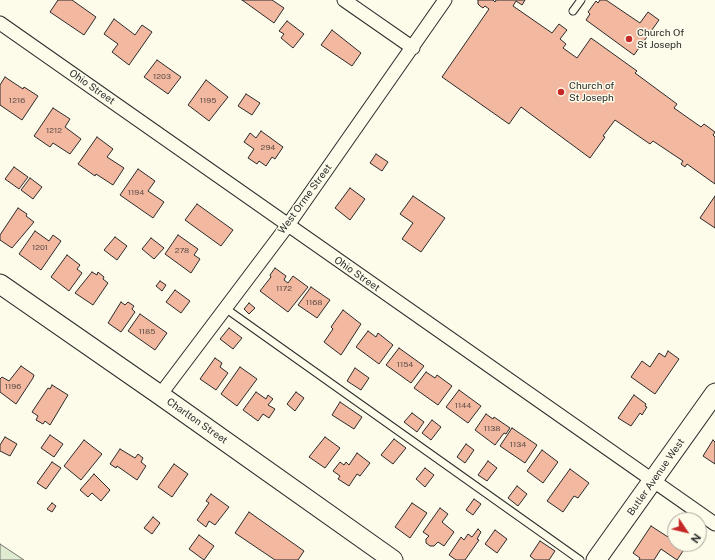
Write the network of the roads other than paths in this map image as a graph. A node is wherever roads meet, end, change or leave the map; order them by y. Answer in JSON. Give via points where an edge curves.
{"nodes":[{"id":1,"x":344,"y":0,"type":"edge"},
{"id":2,"x":445,"y":0,"type":"edge"},
{"id":3,"x":581,"y":0,"type":"edge"},
{"id":4,"x":573,"y":11,"type":"dead end"},
{"id":5,"x":0,"y":23,"type":"edge"},
{"id":6,"x":412,"y":48,"type":"junction"},
{"id":7,"x":288,"y":225,"type":"junction"},
{"id":8,"x":0,"y":284,"type":"edge"},
{"id":9,"x":225,"y":308,"type":"junction"},
{"id":10,"x":715,"y":393,"type":"edge"},
{"id":11,"x":160,"y":395,"type":"junction"},
{"id":12,"x":653,"y":481,"type":"junction"},
{"id":13,"x":715,"y":524,"type":"edge"},
{"id":14,"x":393,"y":560,"type":"edge"},
{"id":15,"x":580,"y":560,"type":"edge"},
{"id":16,"x":596,"y":560,"type":"edge"}],
"edges":[{"from":1,"to":6,"type":"street"},
{"from":2,"to":6,"type":"street","name":"West Orme Street"},
{"from":3,"to":4,"type":"lane"},
{"from":5,"to":7,"type":"street","name":"Ohio Street"},
{"from":6,"to":7,"type":"street","name":"West Orme Street"},
{"from":7,"to":9,"type":"street","name":"West Orme Street"},
{"from":7,"to":12,"type":"street","name":"Ohio Street"},
{"from":8,"to":11,"type":"street","name":"Charlton Street"},
{"from":9,"to":11,"type":"street","name":"West Orme Street"},
{"from":9,"to":15,"type":"lane"},
{"from":10,"to":12,"type":"street","name":"Butler Avenue West"},
{"from":11,"to":14,"type":"street","name":"Charlton Street"},
{"from":12,"to":13,"type":"street","name":"Ohio Street"},
{"from":12,"to":16,"type":"street","name":"Butler Avenue West"}]}
